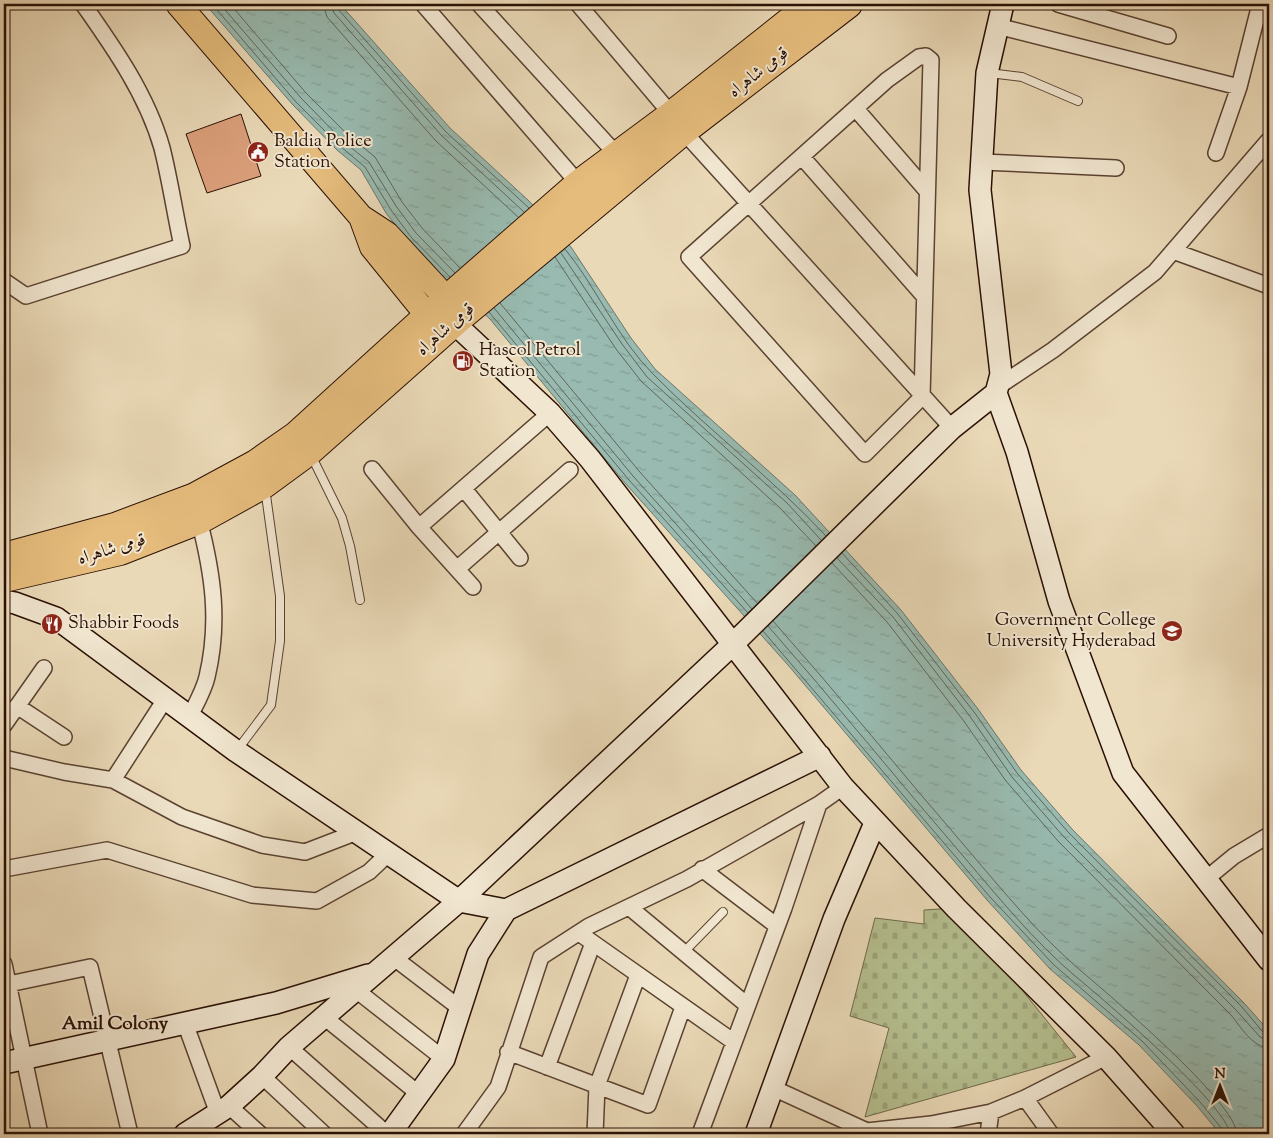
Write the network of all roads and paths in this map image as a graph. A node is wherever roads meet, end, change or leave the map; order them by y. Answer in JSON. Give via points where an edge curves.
{"nodes":[{"id":1,"x":83,"y":4,"type":"edge"},
{"id":2,"x":178,"y":4,"type":"edge"},
{"id":3,"x":423,"y":4,"type":"edge"},
{"id":4,"x":479,"y":4,"type":"edge"},
{"id":5,"x":578,"y":4,"type":"edge"},
{"id":6,"x":812,"y":4,"type":"edge"},
{"id":7,"x":1003,"y":4,"type":"edge"},
{"id":8,"x":1058,"y":4,"type":"edge"},
{"id":9,"x":845,"y":5,"type":"edge"},
{"id":10,"x":1255,"y":6,"type":"edge"},
{"id":11,"x":997,"y":26,"type":"junction"},
{"id":12,"x":1168,"y":36,"type":"dead end"},
{"id":13,"x":988,"y":73,"type":"junction"},
{"id":14,"x":1239,"y":87,"type":"junction"},
{"id":15,"x":1078,"y":101,"type":"dead end"},
{"id":16,"x":856,"y":110,"type":"junction"},
{"id":17,"x":677,"y":123,"type":"junction"},
{"id":18,"x":1269,"y":140,"type":"edge"},
{"id":19,"x":1216,"y":153,"type":"dead end"},
{"id":20,"x":618,"y":156,"type":"junction"},
{"id":21,"x":802,"y":157,"type":"junction"},
{"id":22,"x":982,"y":162,"type":"junction"},
{"id":23,"x":1116,"y":168,"type":"dead end"},
{"id":24,"x":927,"y":191,"type":"junction"},
{"id":25,"x":587,"y":194,"type":"junction"},
{"id":26,"x":749,"y":204,"type":"junction"},
{"id":27,"x":1173,"y":251,"type":"junction"},
{"id":28,"x":4,"y":281,"type":"edge"},
{"id":29,"x":1269,"y":286,"type":"edge"},
{"id":30,"x":924,"y":296,"type":"junction"},
{"id":31,"x":448,"y":310,"type":"junction"},
{"id":32,"x":997,"y":389,"type":"junction"},
{"id":33,"x":922,"y":397,"type":"junction"},
{"id":34,"x":550,"y":413,"type":"junction"},
{"id":35,"x":952,"y":428,"type":"junction"},
{"id":36,"x":303,"y":443,"type":"junction"},
{"id":37,"x":372,"y":469,"type":"dead end"},
{"id":38,"x":570,"y":470,"type":"dead end"},
{"id":39,"x":264,"y":484,"type":"junction"},
{"id":40,"x":464,"y":489,"type":"junction"},
{"id":41,"x":199,"y":520,"type":"junction"},
{"id":42,"x":419,"y":527,"type":"junction"},
{"id":43,"x":499,"y":532,"type":"junction"},
{"id":44,"x":4,"y":558,"type":"edge"},
{"id":45,"x":520,"y":558,"type":"dead end"},
{"id":46,"x":458,"y":568,"type":"junction"},
{"id":47,"x":4,"y":578,"type":"edge"},
{"id":48,"x":473,"y":586,"type":"dead end"},
{"id":49,"x":360,"y":600,"type":"dead end"},
{"id":50,"x":4,"y":601,"type":"edge"},
{"id":51,"x":733,"y":644,"type":"junction"},
{"id":52,"x":44,"y":668,"type":"dead end"},
{"id":53,"x":166,"y":698,"type":"junction"},
{"id":54,"x":17,"y":706,"type":"junction"},
{"id":55,"x":190,"y":716,"type":"junction"},
{"id":56,"x":4,"y":725,"type":"edge"},
{"id":57,"x":64,"y":737,"type":"dead end"},
{"id":58,"x":236,"y":751,"type":"junction"},
{"id":59,"x":820,"y":756,"type":"junction"},
{"id":60,"x":4,"y":758,"type":"edge"},
{"id":61,"x":113,"y":780,"type":"junction"},
{"id":62,"x":843,"y":786,"type":"junction"},
{"id":63,"x":819,"y":804,"type":"junction"},
{"id":64,"x":875,"y":822,"type":"junction"},
{"id":65,"x":357,"y":832,"type":"junction"},
{"id":66,"x":1269,"y":835,"type":"edge"},
{"id":67,"x":389,"y":853,"type":"junction"},
{"id":68,"x":4,"y":869,"type":"edge"},
{"id":69,"x":702,"y":870,"type":"junction"},
{"id":70,"x":1206,"y":880,"type":"junction"},
{"id":71,"x":459,"y":901,"type":"junction"},
{"id":72,"x":629,"y":907,"type":"junction"},
{"id":73,"x":506,"y":910,"type":"junction"},
{"id":74,"x":723,"y":912,"type":"dead end"},
{"id":75,"x":777,"y":926,"type":"junction"},
{"id":76,"x":579,"y":932,"type":"junction"},
{"id":77,"x":593,"y":942,"type":"junction"},
{"id":78,"x":684,"y":952,"type":"junction"},
{"id":79,"x":394,"y":958,"type":"junction"},
{"id":80,"x":1269,"y":960,"type":"edge"},
{"id":81,"x":4,"y":964,"type":"edge"},
{"id":82,"x":376,"y":972,"type":"junction"},
{"id":83,"x":638,"y":975,"type":"junction"},
{"id":84,"x":6,"y":985,"type":"edge"},
{"id":85,"x":356,"y":990,"type":"junction"},
{"id":86,"x":747,"y":1005,"type":"junction"},
{"id":87,"x":683,"y":1007,"type":"junction"},
{"id":88,"x":461,"y":1010,"type":"junction"},
{"id":89,"x":324,"y":1017,"type":"junction"},
{"id":90,"x":185,"y":1023,"type":"junction"},
{"id":91,"x":109,"y":1040,"type":"junction"},
{"id":92,"x":734,"y":1042,"type":"junction"},
{"id":93,"x":289,"y":1047,"type":"junction"},
{"id":94,"x":508,"y":1052,"type":"junction"},
{"id":95,"x":1106,"y":1057,"type":"junction"},
{"id":96,"x":444,"y":1058,"type":"junction"},
{"id":97,"x":14,"y":1061,"type":"edge"},
{"id":98,"x":547,"y":1067,"type":"junction"},
{"id":99,"x":262,"y":1076,"type":"junction"},
{"id":100,"x":597,"y":1086,"type":"junction"},
{"id":101,"x":771,"y":1087,"type":"junction"},
{"id":102,"x":419,"y":1094,"type":"junction"},
{"id":103,"x":1025,"y":1098,"type":"junction"},
{"id":104,"x":223,"y":1109,"type":"junction"},
{"id":105,"x":991,"y":1112,"type":"junction"},
{"id":106,"x":929,"y":1129,"type":"edge"},
{"id":107,"x":866,"y":1132,"type":"edge"},
{"id":108,"x":190,"y":1133,"type":"edge"},
{"id":109,"x":40,"y":1134,"type":"edge"},
{"id":110,"x":130,"y":1134,"type":"edge"},
{"id":111,"x":260,"y":1134,"type":"edge"},
{"id":112,"x":324,"y":1134,"type":"edge"},
{"id":113,"x":388,"y":1134,"type":"edge"},
{"id":114,"x":464,"y":1134,"type":"edge"},
{"id":115,"x":595,"y":1134,"type":"edge"},
{"id":116,"x":700,"y":1134,"type":"edge"},
{"id":117,"x":756,"y":1134,"type":"edge"},
{"id":118,"x":988,"y":1134,"type":"edge"},
{"id":119,"x":1051,"y":1134,"type":"edge"},
{"id":120,"x":1174,"y":1134,"type":"edge"}],
"edges":[{"from":1,"to":28,"type":"street","via":[[118,55],[141,97],[161,147],[182,246],[26,296]]},
{"from":2,"to":31,"type":"main road","via":[[362,217],[372,247]]},
{"from":3,"to":25,"type":"street"},
{"from":4,"to":20,"type":"street"},
{"from":5,"to":17,"type":"street"},
{"from":6,"to":17,"type":"highway","name":"قومی شاہراہ"},
{"from":7,"to":11,"type":"street"},
{"from":8,"to":12,"type":"street"},
{"from":9,"to":17,"type":"highway","name":"قومی شاہراہ"},
{"from":10,"to":14,"type":"street"},
{"from":11,"to":13,"type":"street"},
{"from":11,"to":14,"type":"street"},
{"from":13,"to":15,"type":"lane","via":[[1022,77]]},
{"from":13,"to":22,"type":"street"},
{"from":14,"to":19,"type":"street"},
{"from":16,"to":21,"type":"street"},
{"from":16,"to":24,"type":"street"},
{"from":16,"to":24,"type":"street","via":[[887,80],[920,58],[926,56],[931,60]]},
{"from":17,"to":20,"type":"highway","name":"قومی شاہراہ"},
{"from":17,"to":25,"type":"highway","name":"قومی شاہراہ"},
{"from":17,"to":26,"type":"street"},
{"from":18,"to":27,"type":"street"},
{"from":20,"to":25,"type":"highway","name":"قومی شاہراہ"},
{"from":21,"to":26,"type":"street"},
{"from":21,"to":30,"type":"street"},
{"from":22,"to":23,"type":"street"},
{"from":22,"to":32,"type":"street","via":[[980,190],[1001,374]]},
{"from":24,"to":30,"type":"street"},
{"from":25,"to":31,"type":"highway","name":"قومی شاہراہ"},
{"from":26,"to":33,"type":"street"},
{"from":26,"to":33,"type":"street","via":[[689,257],[865,454]]},
{"from":27,"to":29,"type":"street"},
{"from":27,"to":32,"type":"street","via":[[1155,272]]},
{"from":30,"to":33,"type":"street"},
{"from":31,"to":34,"type":"street"},
{"from":31,"to":36,"type":"highway","name":"قومی شاہراہ"},
{"from":32,"to":35,"type":"street"},
{"from":32,"to":70,"type":"street","via":[[1059,601],[1123,773]]},
{"from":33,"to":35,"type":"street"},
{"from":34,"to":40,"type":"street"},
{"from":34,"to":51,"type":"street","via":[[590,459]]},
{"from":35,"to":51,"type":"street"},
{"from":36,"to":39,"type":"highway","name":"قومی شاہراہ"},
{"from":36,"to":44,"type":"highway","name":"قومی شاہراہ","via":[[195,497],[115,527]]},
{"from":36,"to":49,"type":"lane","via":[[342,518]]},
{"from":37,"to":42,"type":"street"},
{"from":38,"to":43,"type":"street"},
{"from":39,"to":41,"type":"highway","name":"قومی شاہراہ"},
{"from":39,"to":58,"type":"lane","via":[[280,596],[280,641],[271,705]]},
{"from":40,"to":42,"type":"street"},
{"from":40,"to":43,"type":"street"},
{"from":41,"to":47,"type":"highway","name":"قومی شاہراہ","via":[[120,551]]},
{"from":41,"to":55,"type":"street","via":[[211,568],[215,622],[207,678]]},
{"from":42,"to":46,"type":"street"},
{"from":43,"to":45,"type":"street"},
{"from":43,"to":46,"type":"street"},
{"from":46,"to":48,"type":"street"},
{"from":50,"to":53,"type":"street","via":[[56,618]]},
{"from":51,"to":59,"type":"street"},
{"from":51,"to":71,"type":"street"},
{"from":52,"to":54,"type":"street"},
{"from":53,"to":55,"type":"street"},
{"from":53,"to":61,"type":"street"},
{"from":54,"to":56,"type":"street"},
{"from":54,"to":57,"type":"street"},
{"from":55,"to":58,"type":"street"},
{"from":58,"to":65,"type":"street"},
{"from":59,"to":62,"type":"street"},
{"from":59,"to":73,"type":"street"},
{"from":60,"to":61,"type":"street"},
{"from":61,"to":65,"type":"street","via":[[182,817],[262,845],[305,852]]},
{"from":62,"to":63,"type":"street"},
{"from":62,"to":64,"type":"street"},
{"from":63,"to":69,"type":"street"},
{"from":63,"to":75,"type":"street"},
{"from":64,"to":95,"type":"street","via":[[956,908]]},
{"from":64,"to":101,"type":"street","via":[[834,919]]},
{"from":65,"to":67,"type":"street"},
{"from":66,"to":70,"type":"street","via":[[1234,856]]},
{"from":67,"to":68,"type":"street","via":[[369,872],[317,901],[252,895],[107,850]]},
{"from":67,"to":71,"type":"street"},
{"from":69,"to":72,"type":"street"},
{"from":69,"to":75,"type":"street"},
{"from":70,"to":80,"type":"street"},
{"from":71,"to":73,"type":"street"},
{"from":71,"to":79,"type":"street"},
{"from":72,"to":76,"type":"street"},
{"from":72,"to":78,"type":"street"},
{"from":73,"to":88,"type":"street","via":[[478,954]]},
{"from":74,"to":78,"type":"lane"},
{"from":75,"to":86,"type":"street"},
{"from":76,"to":77,"type":"street"},
{"from":76,"to":94,"type":"street","via":[[541,957]]},
{"from":77,"to":83,"type":"street"},
{"from":77,"to":98,"type":"street"},
{"from":78,"to":86,"type":"street"},
{"from":79,"to":82,"type":"street"},
{"from":79,"to":88,"type":"street"},
{"from":81,"to":84,"type":"street"},
{"from":82,"to":85,"type":"street"},
{"from":82,"to":90,"type":"street","via":[[276,1003]]},
{"from":83,"to":87,"type":"street"},
{"from":83,"to":100,"type":"street"},
{"from":84,"to":91,"type":"street","via":[[90,967]]},
{"from":84,"to":97,"type":"street"},
{"from":85,"to":89,"type":"street"},
{"from":85,"to":96,"type":"street"},
{"from":86,"to":92,"type":"street"},
{"from":87,"to":92,"type":"street"},
{"from":87,"to":100,"type":"street","via":[[648,1105]]},
{"from":88,"to":96,"type":"street"},
{"from":89,"to":93,"type":"street"},
{"from":89,"to":102,"type":"street"},
{"from":90,"to":91,"type":"street"},
{"from":90,"to":104,"type":"street"},
{"from":91,"to":97,"type":"street"},
{"from":91,"to":110,"type":"street"},
{"from":92,"to":116,"type":"street"},
{"from":93,"to":99,"type":"street"},
{"from":93,"to":113,"type":"street"},
{"from":94,"to":98,"type":"street"},
{"from":94,"to":114,"type":"street","via":[[498,1087]]},
{"from":95,"to":103,"type":"street"},
{"from":95,"to":120,"type":"street"},
{"from":96,"to":102,"type":"street"},
{"from":97,"to":109,"type":"street"},
{"from":98,"to":100,"type":"street"},
{"from":99,"to":104,"type":"street"},
{"from":99,"to":112,"type":"street"},
{"from":100,"to":115,"type":"street"},
{"from":101,"to":107,"type":"street"},
{"from":101,"to":117,"type":"street"},
{"from":102,"to":113,"type":"street"},
{"from":103,"to":105,"type":"street"},
{"from":103,"to":119,"type":"street"},
{"from":104,"to":108,"type":"street"},
{"from":104,"to":111,"type":"street"},
{"from":105,"to":106,"type":"street"},
{"from":105,"to":118,"type":"street"},
{"from":106,"to":107,"type":"street"}]}
